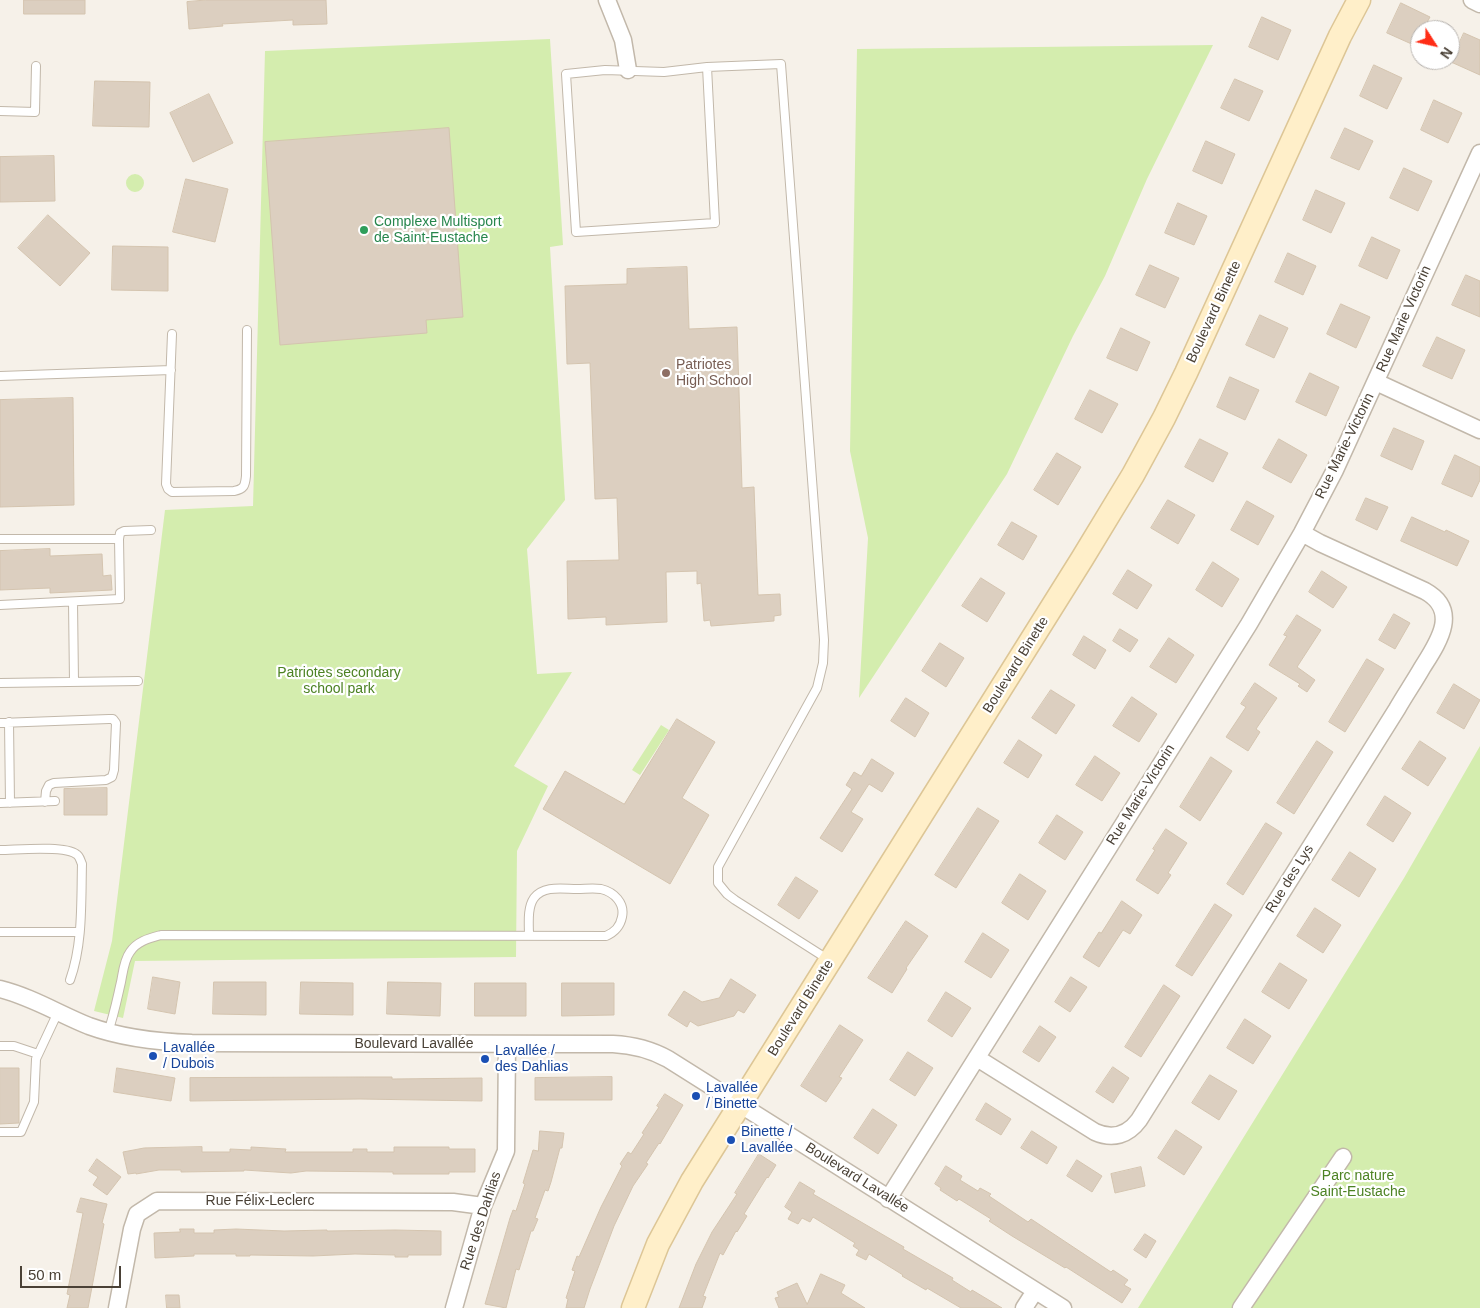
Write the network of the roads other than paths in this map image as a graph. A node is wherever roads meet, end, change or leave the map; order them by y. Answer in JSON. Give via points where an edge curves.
{"nodes":[{"id":1,"x":607,"y":0,"type":"edge"},
{"id":2,"x":1343,"y":0,"type":"edge"},
{"id":3,"x":1360,"y":0,"type":"edge"},
{"id":4,"x":1472,"y":0,"type":"edge"},
{"id":5,"x":1480,"y":4,"type":"edge"},
{"id":6,"x":36,"y":66,"type":"dead end"},
{"id":7,"x":707,"y":67,"type":"junction"},
{"id":8,"x":628,"y":70,"type":"junction"},
{"id":9,"x":0,"y":111,"type":"edge"},
{"id":10,"x":1480,"y":153,"type":"edge"},
{"id":11,"x":247,"y":330,"type":"dead end"},
{"id":12,"x":172,"y":334,"type":"dead end"},
{"id":13,"x":171,"y":370,"type":"junction"},
{"id":14,"x":0,"y":376,"type":"edge"},
{"id":15,"x":1376,"y":382,"type":"junction"},
{"id":16,"x":1480,"y":430,"type":"edge"},
{"id":17,"x":151,"y":530,"type":"dead end"},
{"id":18,"x":1302,"y":533,"type":"junction"},
{"id":19,"x":0,"y":539,"type":"edge"},
{"id":20,"x":119,"y":539,"type":"junction"},
{"id":21,"x":73,"y":602,"type":"junction"},
{"id":22,"x":0,"y":605,"type":"edge"},
{"id":23,"x":138,"y":681,"type":"dead end"},
{"id":24,"x":74,"y":682,"type":"junction"},
{"id":25,"x":0,"y":683,"type":"edge"},
{"id":26,"x":9,"y":722,"type":"junction"},
{"id":27,"x":0,"y":723,"type":"edge"},
{"id":28,"x":55,"y":801,"type":"dead end"},
{"id":29,"x":45,"y":802,"type":"junction"},
{"id":30,"x":0,"y":803,"type":"edge"},
{"id":31,"x":10,"y":803,"type":"junction"},
{"id":32,"x":0,"y":850,"type":"edge"},
{"id":33,"x":0,"y":932,"type":"edge"},
{"id":34,"x":79,"y":932,"type":"junction"},
{"id":35,"x":529,"y":936,"type":"junction"},
{"id":36,"x":826,"y":958,"type":"junction"},
{"id":37,"x":70,"y":980,"type":"dead end"},
{"id":38,"x":0,"y":989,"type":"edge"},
{"id":39,"x":58,"y":1012,"type":"junction"},
{"id":40,"x":108,"y":1032,"type":"junction"},
{"id":41,"x":507,"y":1044,"type":"junction"},
{"id":42,"x":0,"y":1046,"type":"edge"},
{"id":43,"x":38,"y":1054,"type":"junction"},
{"id":44,"x":977,"y":1058,"type":"junction"},
{"id":45,"x":735,"y":1103,"type":"junction"},
{"id":46,"x":0,"y":1132,"type":"edge"},
{"id":47,"x":1343,"y":1157,"type":"dead end"},
{"id":48,"x":888,"y":1198,"type":"junction"},
{"id":49,"x":483,"y":1206,"type":"junction"},
{"id":50,"x":1035,"y":1291,"type":"junction"},
{"id":51,"x":117,"y":1308,"type":"edge"},
{"id":52,"x":454,"y":1308,"type":"edge"},
{"id":53,"x":623,"y":1308,"type":"edge"},
{"id":54,"x":633,"y":1308,"type":"edge"},
{"id":55,"x":1024,"y":1308,"type":"edge"},
{"id":56,"x":1063,"y":1308,"type":"edge"},
{"id":57,"x":1241,"y":1308,"type":"edge"}],
"edges":[{"from":1,"to":8,"type":"street","via":[[623,40]]},
{"from":2,"to":36,"type":"street","name":"Boulevard Binette","via":[[1214,292],[1145,434]]},
{"from":3,"to":36,"type":"street","name":"Boulevard Binette","via":[[1340,36],[1186,373],[1144,455],[1075,571]]},
{"from":4,"to":5,"type":"street"},
{"from":6,"to":9,"type":"lane","via":[[35,112]]},
{"from":7,"to":8,"type":"lane","via":[[664,72]]},
{"from":7,"to":8,"type":"lane","via":[[715,223],[576,232],[566,74]]},
{"from":7,"to":36,"type":"lane","via":[[781,64],[824,640],[817,688],[718,867],[718,883],[727,894]]},
{"from":10,"to":15,"type":"street","name":"Rue Marie Victorin"},
{"from":11,"to":13,"type":"lane","via":[[246,476],[242,489],[172,492],[168,489]]},
{"from":12,"to":13,"type":"lane"},
{"from":13,"to":14,"type":"lane"},
{"from":15,"to":16,"type":"street","name":"Rue Marie Victorin"},
{"from":15,"to":18,"type":"street","name":"Rue Marie-Victorin"},
{"from":17,"to":20,"type":"lane","via":[[124,531]]},
{"from":18,"to":44,"type":"street","name":"Rue Marie-Victorin","via":[[1254,616]]},
{"from":18,"to":44,"type":"street","name":"Rue des Lys","via":[[1425,591],[1440,606],[1444,619],[1442,632],[1393,716],[1130,1130],[1114,1136],[1100,1134]]},
{"from":19,"to":20,"type":"lane"},
{"from":20,"to":21,"type":"lane","via":[[120,599]]},
{"from":21,"to":22,"type":"lane"},
{"from":21,"to":24,"type":"lane"},
{"from":23,"to":24,"type":"lane"},
{"from":24,"to":25,"type":"lane"},
{"from":26,"to":27,"type":"lane"},
{"from":26,"to":29,"type":"lane","via":[[113,719],[116,724],[112,777],[54,783],[46,791]]},
{"from":26,"to":31,"type":"lane"},
{"from":28,"to":29,"type":"lane"},
{"from":29,"to":31,"type":"lane"},
{"from":30,"to":31,"type":"lane"},
{"from":32,"to":34,"type":"lane","via":[[67,850],[79,856],[82,864]]},
{"from":33,"to":34,"type":"lane"},
{"from":34,"to":37,"type":"lane"},
{"from":35,"to":35,"type":"lane","via":[[606,936],[620,925],[622,906],[617,898],[601,889],[548,888],[539,892],[530,906]]},
{"from":35,"to":40,"type":"lane","via":[[161,935],[148,938],[131,951]]},
{"from":36,"to":45,"type":"street","name":"Boulevard Binette"},
{"from":38,"to":39,"type":"street","name":"Boulevard Lavallée"},
{"from":39,"to":40,"type":"street","name":"Boulevard Lavallée"},
{"from":39,"to":43,"type":"lane"},
{"from":40,"to":41,"type":"street","name":"Boulevard Lavallée","via":[[192,1043]]},
{"from":41,"to":45,"type":"street","name":"Boulevard Lavallée","via":[[636,1046],[668,1059]]},
{"from":41,"to":49,"type":"street","name":"Rue des Dahlias","via":[[506,1151]]},
{"from":42,"to":43,"type":"lane","via":[[14,1046]]},
{"from":43,"to":46,"type":"lane","via":[[34,1102],[21,1132]]},
{"from":44,"to":48,"type":"street","name":"Rue Marie-Victorin"},
{"from":45,"to":48,"type":"street","name":"Boulevard Lavallée"},
{"from":45,"to":53,"type":"street","name":"Boulevard Binette","via":[[664,1212]]},
{"from":45,"to":54,"type":"street","name":"Boulevard Binette","via":[[670,1220]]},
{"from":47,"to":57,"type":"street"},
{"from":48,"to":50,"type":"street","name":"Boulevard Lavallée"},
{"from":49,"to":51,"type":"street","name":"Rue Félix-Leclerc","via":[[453,1202],[157,1200],[137,1214]]},
{"from":49,"to":52,"type":"street","name":"Rue des Dahlias"},
{"from":50,"to":55,"type":"street"},
{"from":50,"to":56,"type":"street","name":"Boulevard Lavallée"}]}
